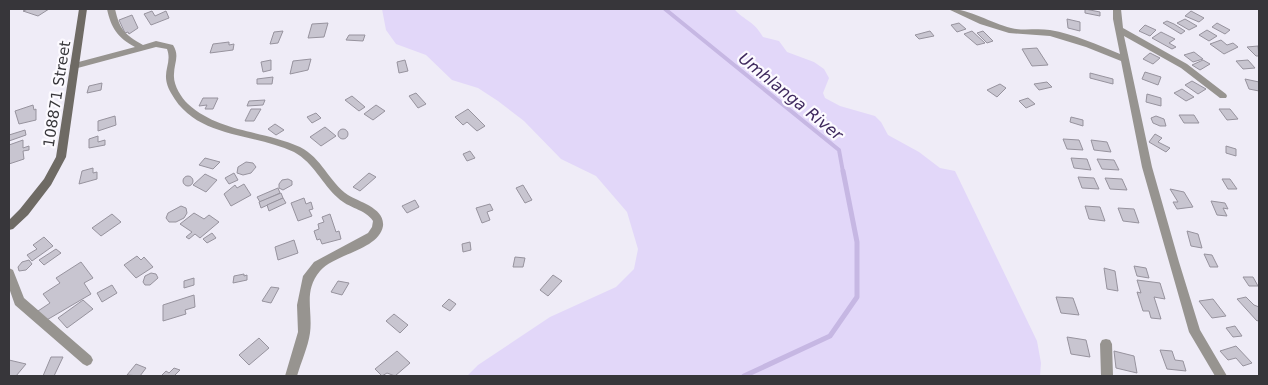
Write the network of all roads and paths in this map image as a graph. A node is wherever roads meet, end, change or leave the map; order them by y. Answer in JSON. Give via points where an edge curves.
{"nodes":[{"id":1,"x":83,"y":9,"type":"edge"},
{"id":2,"x":111,"y":9,"type":"edge"},
{"id":3,"x":952,"y":9,"type":"edge"},
{"id":4,"x":1117,"y":9,"type":"edge"},
{"id":5,"x":1119,"y":29,"type":"junction"},
{"id":6,"x":143,"y":48,"type":"junction"},
{"id":7,"x":1126,"y":60,"type":"junction"},
{"id":8,"x":74,"y":66,"type":"junction"},
{"id":9,"x":1223,"y":96,"type":"dead end"},
{"id":10,"x":9,"y":226,"type":"edge"},
{"id":11,"x":9,"y":273,"type":"edge"},
{"id":12,"x":1106,"y":344,"type":"dead end"},
{"id":13,"x":87,"y":360,"type":"dead end"},
{"id":14,"x":291,"y":376,"type":"edge"},
{"id":15,"x":1107,"y":376,"type":"edge"},
{"id":16,"x":1220,"y":376,"type":"edge"}],
"edges":[{"from":1,"to":8,"type":"street","name":"108871 Street"},
{"from":2,"to":6,"type":"street","via":[[114,26],[121,36]]},
{"from":3,"to":7,"type":"street","via":[[1012,31],[1050,33]]},
{"from":4,"to":5,"type":"street"},
{"from":5,"to":7,"type":"street"},
{"from":5,"to":9,"type":"street","via":[[1184,66]]},
{"from":6,"to":8,"type":"street"},
{"from":6,"to":14,"type":"street","via":[[162,44],[172,49],[170,83],[184,105],[198,118],[224,130],[258,136],[297,150],[323,170],[341,195],[369,210],[377,220],[376,232],[372,236],[318,265],[307,279],[303,305],[304,332]]},
{"from":7,"to":16,"type":"street","via":[[1147,167],[1174,262],[1195,332]]},
{"from":8,"to":10,"type":"street","name":"108871 Street","via":[[61,157],[48,182]]},
{"from":11,"to":13,"type":"street","via":[[19,300]]},
{"from":12,"to":15,"type":"street"}]}
